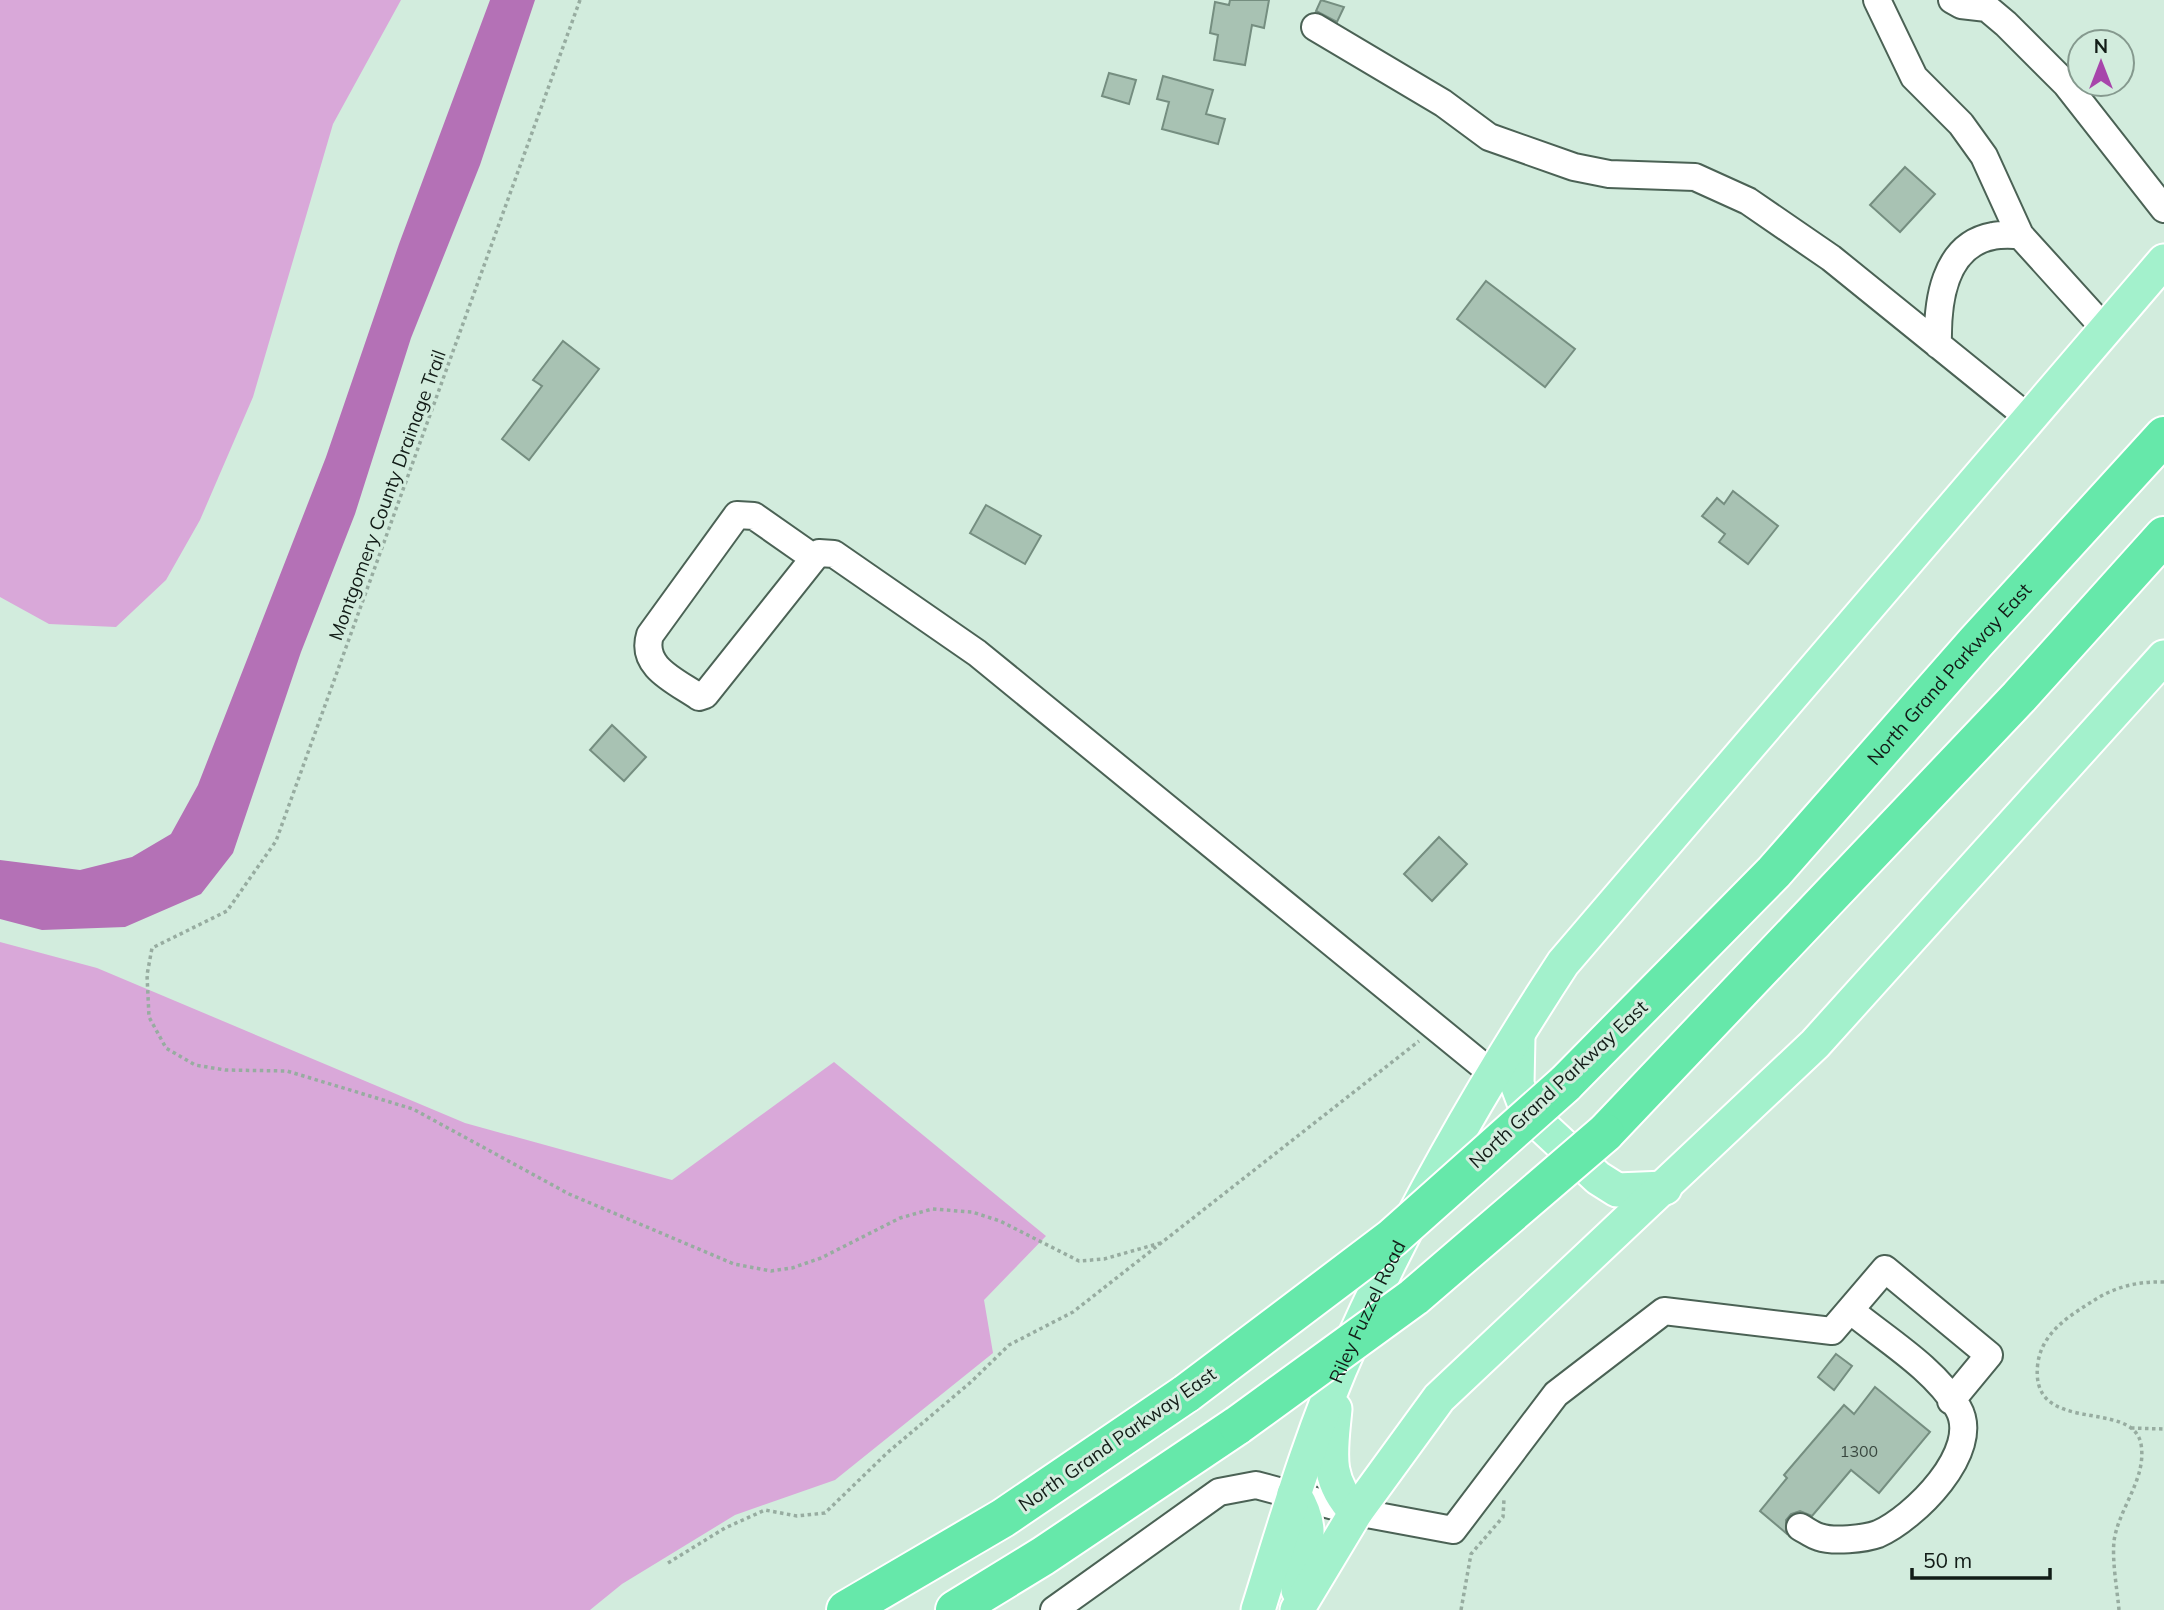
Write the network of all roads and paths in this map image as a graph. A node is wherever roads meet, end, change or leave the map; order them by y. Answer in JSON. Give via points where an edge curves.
{"nodes":[{"id":1,"x":580,"y":0,"type":"edge"},
{"id":2,"x":1877,"y":0,"type":"edge"},
{"id":3,"x":1952,"y":0,"type":"edge"},
{"id":4,"x":1315,"y":27,"type":"dead end"},
{"id":5,"x":2164,"y":208,"type":"edge"},
{"id":6,"x":2020,"y":235,"type":"junction"},
{"id":7,"x":2164,"y":261,"type":"edge"},
{"id":8,"x":2106,"y":330,"type":"junction"},
{"id":9,"x":1938,"y":345,"type":"junction"},
{"id":10,"x":2030,"y":419,"type":"junction"},
{"id":11,"x":2164,"y":436,"type":"edge"},
{"id":12,"x":2164,"y":536,"type":"edge"},
{"id":13,"x":2164,"y":547,"type":"edge"},
{"id":14,"x":814,"y":558,"type":"junction"},
{"id":15,"x":2119,"y":586,"type":"junction"},
{"id":16,"x":2164,"y":657,"type":"edge"},
{"id":17,"x":1436,"y":1027,"type":"junction"},
{"id":18,"x":1518,"y":1031,"type":"junction"},
{"id":19,"x":1493,"y":1075,"type":"junction"},
{"id":20,"x":1665,"y":1188,"type":"junction"},
{"id":21,"x":1164,"y":1242,"type":"junction"},
{"id":22,"x":2164,"y":1282,"type":"edge"},
{"id":23,"x":1850,"y":1310,"type":"junction"},
{"id":24,"x":1345,"y":1359,"type":"junction"},
{"id":25,"x":1951,"y":1401,"type":"junction"},
{"id":26,"x":2131,"y":1428,"type":"junction"},
{"id":27,"x":2164,"y":1429,"type":"edge"},
{"id":28,"x":1507,"y":1459,"type":"junction"},
{"id":29,"x":1294,"y":1494,"type":"junction"},
{"id":30,"x":1356,"y":1511,"type":"junction"},
{"id":31,"x":1800,"y":1527,"type":"dead end"},
{"id":32,"x":668,"y":1563,"type":"dead end"},
{"id":33,"x":846,"y":1610,"type":"edge"},
{"id":34,"x":955,"y":1610,"type":"edge"},
{"id":35,"x":1054,"y":1610,"type":"edge"},
{"id":36,"x":1258,"y":1610,"type":"edge"},
{"id":37,"x":1297,"y":1610,"type":"edge"},
{"id":38,"x":1461,"y":1610,"type":"edge"},
{"id":39,"x":2119,"y":1610,"type":"edge"}],
"edges":[{"from":1,"to":21,"type":"path","name":"Montgomery County Drainage Trail","via":[[276,841],[227,911],[152,948],[147,975],[149,1017],[166,1048],[195,1065],[287,1071],[413,1109],[569,1194],[734,1265],[792,1268],[900,1218],[932,1209],[972,1212],[1000,1221],[1079,1261],[1104,1259]]},
{"from":2,"to":6,"type":"street","via":[[1914,77],[1961,124],[1984,156]]},
{"from":3,"to":5,"type":"street","via":[[1987,8],[2006,24],[2066,84]]},
{"from":4,"to":9,"type":"street","via":[[1443,103],[1489,138],[1598,172],[1695,177],[1748,201],[1831,258]]},
{"from":6,"to":8,"type":"street"},
{"from":6,"to":9,"type":"street","via":[[1992,236],[1968,245],[1954,263],[1942,287]]},
{"from":7,"to":8,"type":"main road"},
{"from":8,"to":10,"type":"main road"},
{"from":9,"to":10,"type":"street"},
{"from":10,"to":18,"type":"main road","via":[[1563,963]]},
{"from":11,"to":33,"type":"highway","name":"North Grand Parkway East","bridge":true,"via":[[1774,872],[1565,1084],[1392,1238],[1187,1393],[1003,1518]]},
{"from":12,"to":15,"type":"highway"},
{"from":13,"to":15,"type":"highway"},
{"from":14,"to":14,"type":"street","via":[[705,695],[699,697],[651,663],[646,648],[650,635],[737,515],[754,516]]},
{"from":14,"to":17,"type":"street","via":[[820,553],[834,554],[977,653]]},
{"from":15,"to":34,"type":"highway","bridge":true,"via":[[1605,1133],[1414,1297],[1238,1425]]},
{"from":16,"to":20,"type":"main road","via":[[1815,1044]]},
{"from":17,"to":19,"type":"street"},
{"from":17,"to":21,"type":"path"},
{"from":18,"to":19,"type":"main road","name":"Riley Fuzzel Road"},
{"from":18,"to":20,"type":"main road","via":[[1517,1084],[1528,1113],[1617,1190]]},
{"from":19,"to":24,"type":"main road","name":"Riley Fuzzel Road","via":[[1420,1206]]},
{"from":20,"to":30,"type":"main road","via":[[1439,1398]]},
{"from":21,"to":32,"type":"path","via":[[1073,1311],[1009,1345],[825,1513],[797,1516],[765,1510]]},
{"from":22,"to":26,"type":"path","via":[[2106,1292],[2074,1312],[2041,1346],[2036,1377],[2051,1404]]},
{"from":23,"to":25,"type":"street","via":[[1929,1375]]},
{"from":23,"to":25,"type":"street","via":[[1885,1269],[1989,1354]]},
{"from":23,"to":28,"type":"street","via":[[1832,1331],[1664,1311],[1556,1394]]},
{"from":24,"to":29,"type":"main road","name":"Riley Fuzzel Road"},
{"from":24,"to":30,"type":"main road","via":[[1335,1406],[1332,1472],[1338,1494]]},
{"from":25,"to":31,"type":"street","via":[[1959,1410],[1962,1429],[1954,1462],[1933,1493],[1908,1516],[1876,1535],[1849,1538],[1820,1538]]},
{"from":26,"to":27,"type":"path"},
{"from":26,"to":39,"type":"path","via":[[2141,1442],[2142,1469],[2114,1542]]},
{"from":28,"to":30,"type":"street","via":[[1453,1530]]},
{"from":28,"to":38,"type":"path","via":[[1503,1517],[1471,1554]]},
{"from":29,"to":30,"type":"street"},
{"from":29,"to":35,"type":"street","via":[[1256,1485],[1219,1492]]},
{"from":29,"to":36,"type":"main road","name":"Riley Fuzzel Road"},
{"from":29,"to":37,"type":"main road","via":[[1309,1530]]},
{"from":30,"to":37,"type":"main road"}]}
